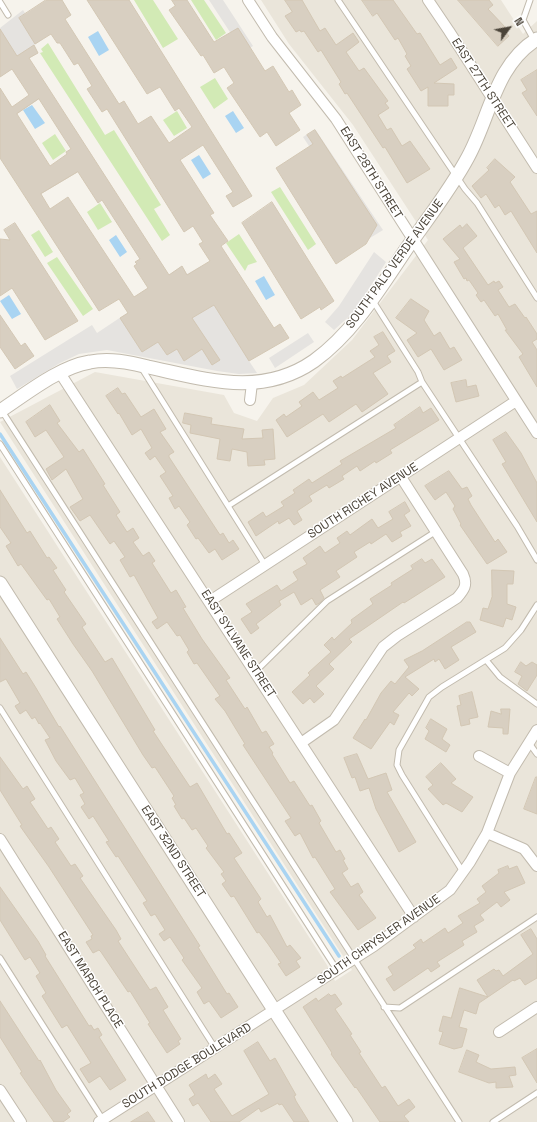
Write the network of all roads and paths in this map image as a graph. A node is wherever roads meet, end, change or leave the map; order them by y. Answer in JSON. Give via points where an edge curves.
{"nodes":[{"id":1,"x":248,"y":0,"type":"edge"},
{"id":2,"x":338,"y":0,"type":"edge"},
{"id":3,"x":428,"y":0,"type":"edge"},
{"id":4,"x":530,"y":0,"type":"edge"},
{"id":5,"x":0,"y":2,"type":"edge"},
{"id":6,"x":8,"y":15,"type":"dead end"},
{"id":7,"x":536,"y":41,"type":"edge"},
{"id":8,"x":493,"y":100,"type":"junction"},
{"id":9,"x":537,"y":168,"type":"edge"},
{"id":10,"x":456,"y":176,"type":"junction"},
{"id":11,"x":413,"y":240,"type":"junction"},
{"id":12,"x":537,"y":298,"type":"edge"},
{"id":13,"x":372,"y":299,"type":"junction"},
{"id":14,"x":139,"y":365,"type":"junction"},
{"id":15,"x":60,"y":373,"type":"junction"},
{"id":16,"x":422,"y":382,"type":"junction"},
{"id":17,"x":252,"y":383,"type":"junction"},
{"id":18,"x":250,"y":400,"type":"dead end"},
{"id":19,"x":516,"y":401,"type":"junction"},
{"id":20,"x":0,"y":410,"type":"edge"},
{"id":21,"x":537,"y":434,"type":"edge"},
{"id":22,"x":459,"y":439,"type":"junction"},
{"id":23,"x":0,"y":444,"type":"edge"},
{"id":24,"x":401,"y":477,"type":"junction"},
{"id":25,"x":228,"y":506,"type":"junction"},
{"id":26,"x":435,"y":532,"type":"junction"},
{"id":27,"x":537,"y":560,"type":"edge"},
{"id":28,"x":265,"y":565,"type":"junction"},
{"id":29,"x":0,"y":583,"type":"edge"},
{"id":30,"x":210,"y":602,"type":"junction"},
{"id":31,"x":537,"y":605,"type":"edge"},
{"id":32,"x":486,"y":660,"type":"junction"},
{"id":33,"x":255,"y":672,"type":"junction"},
{"id":34,"x":537,"y":704,"type":"edge"},
{"id":35,"x":0,"y":708,"type":"edge"},
{"id":36,"x":537,"y":730,"type":"edge"},
{"id":37,"x":301,"y":743,"type":"junction"},
{"id":38,"x":529,"y":743,"type":"junction"},
{"id":39,"x":537,"y":754,"type":"edge"},
{"id":40,"x":479,"y":756,"type":"dead end"},
{"id":41,"x":510,"y":773,"type":"junction"},
{"id":42,"x":487,"y":833,"type":"junction"},
{"id":43,"x":0,"y":839,"type":"edge"},
{"id":44,"x":537,"y":866,"type":"edge"},
{"id":45,"x":463,"y":872,"type":"junction"},
{"id":46,"x":414,"y":917,"type":"junction"},
{"id":47,"x":537,"y":917,"type":"edge"},
{"id":48,"x":0,"y":958,"type":"edge"},
{"id":49,"x":353,"y":960,"type":"junction"},
{"id":50,"x":338,"y":970,"type":"junction"},
{"id":51,"x":384,"y":1007,"type":"junction"},
{"id":52,"x":537,"y":1007,"type":"edge"},
{"id":53,"x":274,"y":1010,"type":"junction"},
{"id":54,"x":499,"y":1032,"type":"dead end"},
{"id":55,"x":215,"y":1048,"type":"junction"},
{"id":56,"x":156,"y":1086,"type":"junction"},
{"id":57,"x":0,"y":1090,"type":"edge"},
{"id":58,"x":537,"y":1093,"type":"edge"},
{"id":59,"x":101,"y":1121,"type":"edge"},
{"id":60,"x":21,"y":1122,"type":"edge"},
{"id":61,"x":180,"y":1122,"type":"edge"},
{"id":62,"x":346,"y":1122,"type":"edge"},
{"id":63,"x":459,"y":1122,"type":"edge"},
{"id":64,"x":493,"y":1122,"type":"edge"}],
"edges":[{"from":1,"to":11,"type":"street","name":"EAST 28TH STREET","via":[[272,37],[336,119]]},
{"from":2,"to":10,"type":"lane"},
{"from":3,"to":8,"type":"street","name":"EAST 27TH STREET"},
{"from":4,"to":7,"type":"lane","via":[[523,20]]},
{"from":5,"to":6,"type":"lane"},
{"from":7,"to":8,"type":"street","name":"SOUTH PALO VERDE AVENUE","via":[[519,53],[510,64],[501,77]]},
{"from":8,"to":9,"type":"street","name":"EAST 27TH STREET"},
{"from":8,"to":10,"type":"street","name":"SOUTH PALO VERDE AVENUE","via":[[475,144]]},
{"from":10,"to":11,"type":"street","name":"SOUTH PALO VERDE AVENUE"},
{"from":10,"to":12,"type":"lane","via":[[477,203]]},
{"from":11,"to":13,"type":"street","name":"SOUTH PALO VERDE AVENUE"},
{"from":11,"to":19,"type":"street","name":"EAST 28TH STREET"},
{"from":13,"to":16,"type":"lane"},
{"from":13,"to":17,"type":"street","name":"SOUTH PALO VERDE AVENUE","via":[[345,332],[315,360],[279,378]]},
{"from":14,"to":15,"type":"street","name":"SOUTH PALO VERDE AVENUE","via":[[97,361],[78,365]]},
{"from":14,"to":17,"type":"street","name":"SOUTH PALO VERDE AVENUE","via":[[215,381]]},
{"from":14,"to":25,"type":"lane"},
{"from":15,"to":20,"type":"street","name":"SOUTH PALO VERDE AVENUE"},
{"from":15,"to":30,"type":"street","name":"EAST SYLVANE STREET"},
{"from":16,"to":22,"type":"lane"},
{"from":16,"to":25,"type":"lane"},
{"from":17,"to":18,"type":"street"},
{"from":19,"to":21,"type":"street","name":"EAST 28TH STREET"},
{"from":19,"to":22,"type":"street","name":"SOUTH RICHEY AVENUE"},
{"from":20,"to":49,"type":"lane"},
{"from":22,"to":24,"type":"street","name":"SOUTH RICHEY AVENUE"},
{"from":22,"to":27,"type":"lane"},
{"from":23,"to":50,"type":"lane"},
{"from":24,"to":26,"type":"street"},
{"from":24,"to":28,"type":"street","name":"SOUTH RICHEY AVENUE"},
{"from":25,"to":28,"type":"lane"},
{"from":26,"to":33,"type":"lane","via":[[327,601]]},
{"from":26,"to":37,"type":"street","via":[[463,574],[466,585],[457,598],[384,647],[334,720]]},
{"from":28,"to":30,"type":"street","name":"SOUTH RICHEY AVENUE"},
{"from":29,"to":53,"type":"street","name":"EAST 32ND STREET"},
{"from":30,"to":33,"type":"street","name":"EAST SYLVANE STREET"},
{"from":31,"to":32,"type":"lane","via":[[521,630],[505,648]]},
{"from":32,"to":34,"type":"lane","via":[[500,677]]},
{"from":32,"to":45,"type":"lane","via":[[429,697],[399,750],[397,765]]},
{"from":33,"to":37,"type":"street","name":"EAST SYLVANE STREET"},
{"from":35,"to":55,"type":"lane"},
{"from":36,"to":38,"type":"street","name":"SOUTH CHRYSLER AVENUE"},
{"from":37,"to":46,"type":"street","name":"EAST SYLVANE STREET"},
{"from":38,"to":39,"type":"lane"},
{"from":38,"to":41,"type":"street","name":"SOUTH CHRYSLER AVENUE"},
{"from":40,"to":41,"type":"street"},
{"from":41,"to":42,"type":"street","name":"SOUTH CHRYSLER AVENUE"},
{"from":42,"to":44,"type":"street","via":[[524,849]]},
{"from":42,"to":45,"type":"street","name":"SOUTH CHRYSLER AVENUE"},
{"from":43,"to":56,"type":"street","name":"EAST MARCH PLACE"},
{"from":45,"to":46,"type":"street","name":"SOUTH CHRYSLER AVENUE","via":[[450,890]]},
{"from":46,"to":49,"type":"street","name":"SOUTH CHRYSLER AVENUE"},
{"from":47,"to":51,"type":"lane","via":[[400,1008]]},
{"from":48,"to":59,"type":"lane"},
{"from":49,"to":50,"type":"street","name":"SOUTH CHRYSLER AVENUE"},
{"from":49,"to":51,"type":"lane"},
{"from":50,"to":53,"type":"street","name":"SOUTH CHRYSLER AVENUE"},
{"from":51,"to":63,"type":"lane"},
{"from":52,"to":54,"type":"street"},
{"from":53,"to":55,"type":"street","name":"SOUTH DODGE BOULEVARD"},
{"from":53,"to":62,"type":"street","name":"EAST 32ND STREET"},
{"from":55,"to":56,"type":"street","name":"SOUTH DODGE BOULEVARD"},
{"from":56,"to":59,"type":"street","name":"SOUTH DODGE BOULEVARD"},
{"from":56,"to":61,"type":"street","name":"EAST MARCH PLACE"},
{"from":57,"to":60,"type":"street"},
{"from":58,"to":64,"type":"lane"}]}
